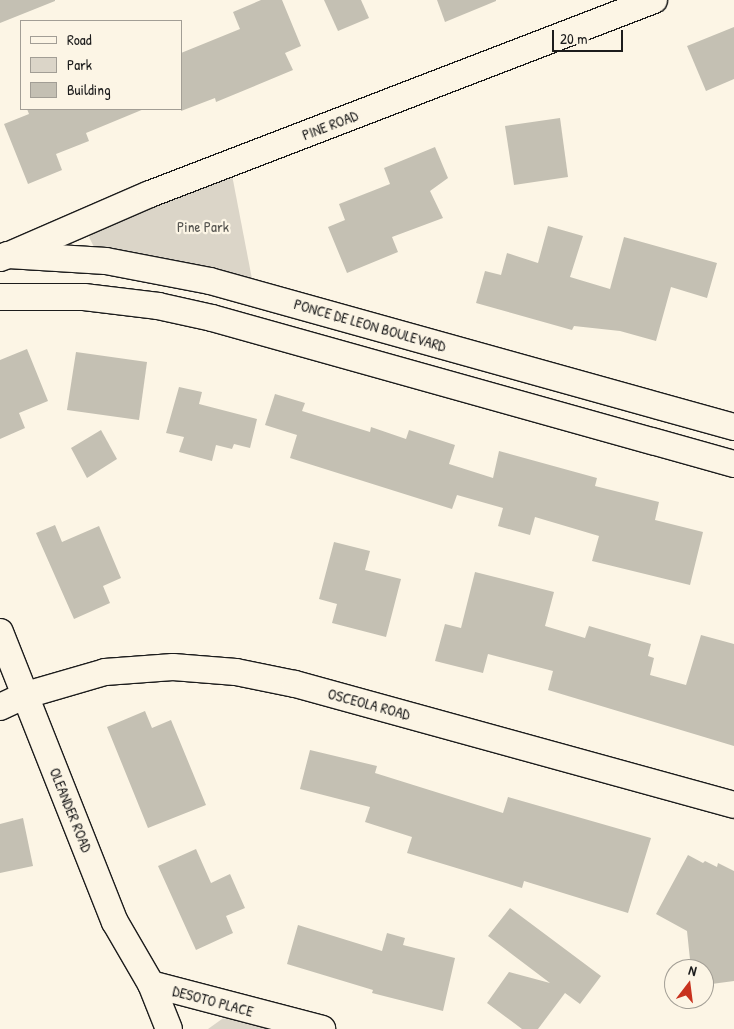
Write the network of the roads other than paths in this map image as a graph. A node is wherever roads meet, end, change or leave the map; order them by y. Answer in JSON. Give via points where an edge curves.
{"nodes":[{"id":1,"x":654,"y":0,"type":"edge"},
{"id":2,"x":4,"y":257,"type":"edge"},
{"id":3,"x":0,"y":297,"type":"edge"},
{"id":4,"x":734,"y":427,"type":"edge"},
{"id":5,"x":734,"y":464,"type":"edge"},
{"id":6,"x":0,"y":632,"type":"edge"},
{"id":7,"x":26,"y":695,"type":"junction"},
{"id":8,"x":0,"y":707,"type":"edge"},
{"id":9,"x":734,"y":804,"type":"edge"},
{"id":10,"x":151,"y":984,"type":"junction"},
{"id":11,"x":169,"y":1029,"type":"edge"},
{"id":12,"x":322,"y":1029,"type":"edge"}],
"edges":[{"from":1,"to":2,"type":"street","name":"PINE ROAD","via":[[150,194]]},
{"from":2,"to":4,"type":"street","name":"PONCE DE LEON BOULEVARD","via":[[106,261],[210,281]]},
{"from":3,"to":5,"type":"street","via":[[84,297],[158,306],[212,318]]},
{"from":6,"to":7,"type":"street","name":"OLEANDER ROAD"},
{"from":7,"to":8,"type":"street","name":"OSCEOLA ROAD"},
{"from":7,"to":9,"type":"street","name":"OSCEOLA ROAD","via":[[105,672],[173,667],[236,672],[296,684]]},
{"from":7,"to":10,"type":"street","name":"OLEANDER ROAD","via":[[115,922]]},
{"from":10,"to":11,"type":"street","name":"DESOTO PLACE"},
{"from":10,"to":12,"type":"street","name":"DESOTO PLACE"}]}
